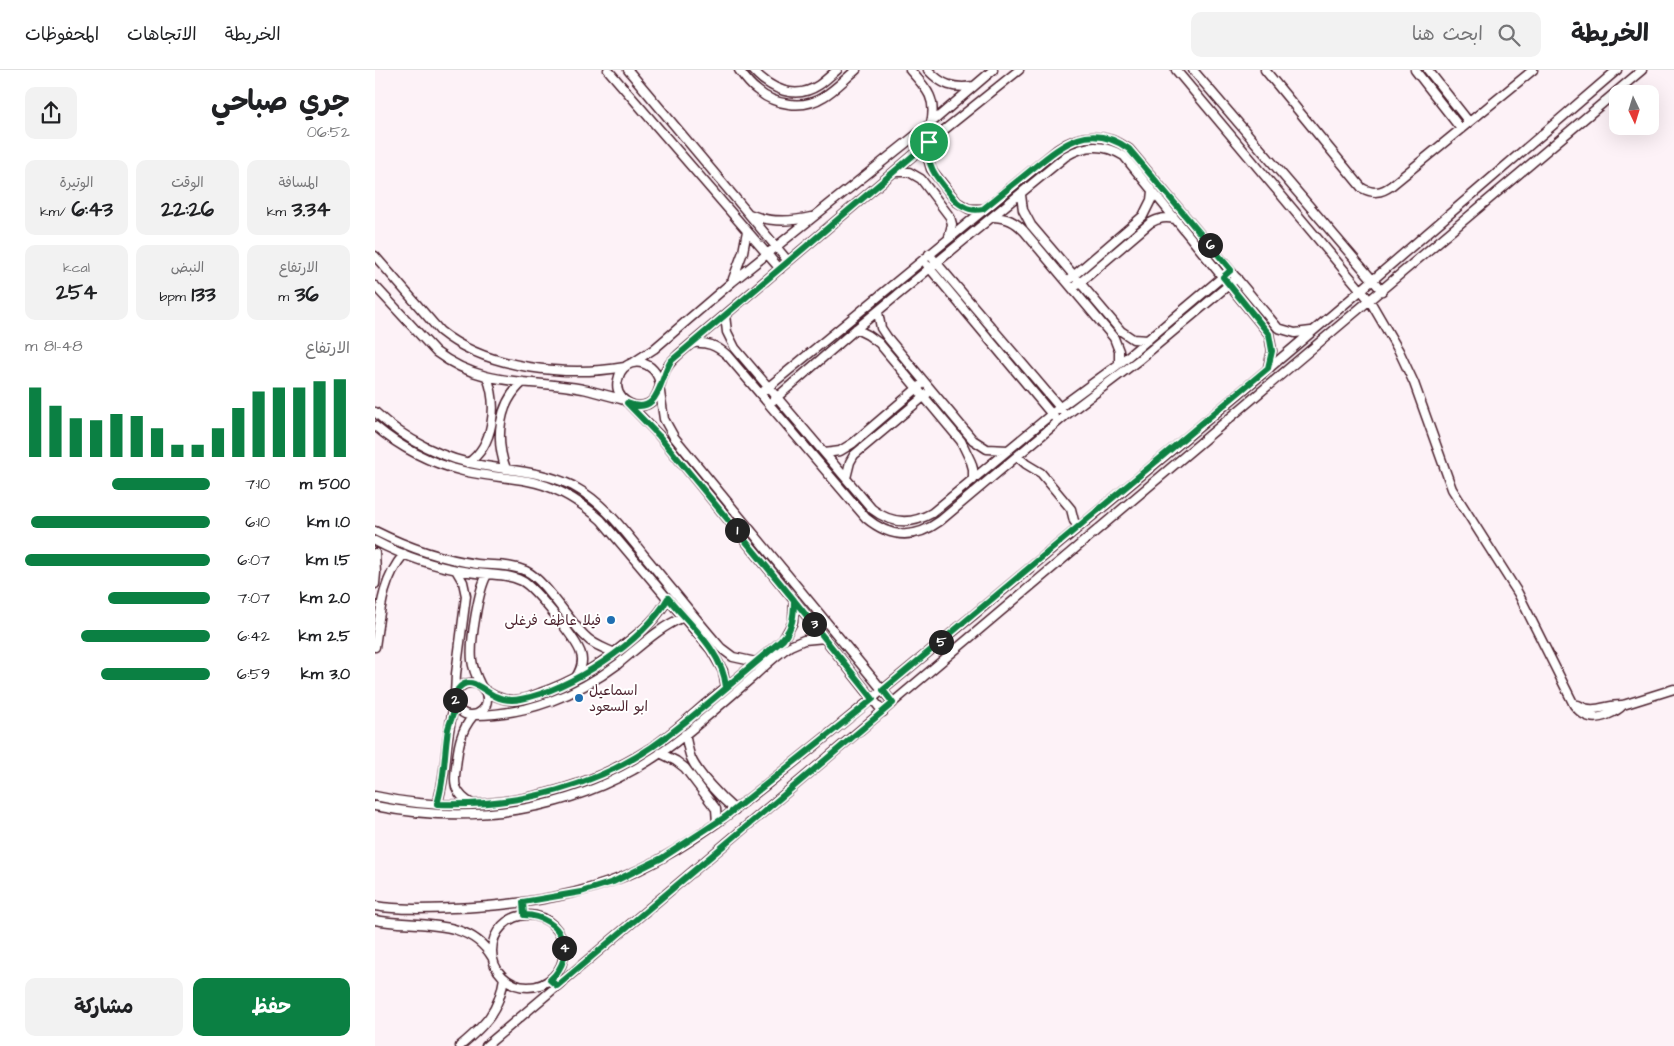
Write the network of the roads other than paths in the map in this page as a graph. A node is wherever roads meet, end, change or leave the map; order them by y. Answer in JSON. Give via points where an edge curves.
{"nodes":[{"id":1,"x":609,"y":70,"type":"edge"},
{"id":2,"x":628,"y":70,"type":"edge"},
{"id":3,"x":739,"y":70,"type":"edge"},
{"id":4,"x":753,"y":70,"type":"edge"},
{"id":5,"x":837,"y":70,"type":"edge"},
{"id":6,"x":856,"y":70,"type":"edge"},
{"id":7,"x":910,"y":70,"type":"edge"},
{"id":8,"x":928,"y":70,"type":"edge"},
{"id":9,"x":993,"y":70,"type":"edge"},
{"id":10,"x":1019,"y":70,"type":"edge"},
{"id":11,"x":1176,"y":70,"type":"edge"},
{"id":12,"x":1193,"y":70,"type":"edge"},
{"id":13,"x":1265,"y":70,"type":"edge"},
{"id":14,"x":1415,"y":70,"type":"edge"},
{"id":15,"x":1428,"y":70,"type":"edge"},
{"id":16,"x":1533,"y":70,"type":"edge"},
{"id":17,"x":1617,"y":70,"type":"edge"},
{"id":18,"x":1642,"y":70,"type":"edge"},
{"id":19,"x":974,"y":86,"type":"junction"},
{"id":20,"x":1469,"y":122,"type":"junction"},
{"id":21,"x":931,"y":123,"type":"junction"},
{"id":22,"x":1461,"y":129,"type":"junction"},
{"id":23,"x":929,"y":142,"type":"junction"},
{"id":24,"x":894,"y":172,"type":"junction"},
{"id":25,"x":1152,"y":191,"type":"junction"},
{"id":26,"x":1021,"y":195,"type":"junction"},
{"id":27,"x":983,"y":209,"type":"junction"},
{"id":28,"x":746,"y":212,"type":"junction"},
{"id":29,"x":813,"y":216,"type":"junction"},
{"id":30,"x":994,"y":217,"type":"junction"},
{"id":31,"x":1175,"y":219,"type":"junction"},
{"id":32,"x":747,"y":231,"type":"junction"},
{"id":33,"x":949,"y":237,"type":"junction"},
{"id":34,"x":775,"y":247,"type":"junction"},
{"id":35,"x":767,"y":254,"type":"junction"},
{"id":36,"x":929,"y":254,"type":"junction"},
{"id":37,"x":375,"y":256,"type":"edge"},
{"id":38,"x":922,"y":260,"type":"junction"},
{"id":39,"x":788,"y":261,"type":"junction"},
{"id":40,"x":937,"y":263,"type":"junction"},
{"id":41,"x":780,"y":269,"type":"junction"},
{"id":42,"x":930,"y":269,"type":"junction"},
{"id":43,"x":1231,"y":270,"type":"junction"},
{"id":44,"x":1074,"y":276,"type":"junction"},
{"id":45,"x":1223,"y":277,"type":"junction"},
{"id":46,"x":1237,"y":278,"type":"junction"},
{"id":47,"x":1373,"y":280,"type":"junction"},
{"id":48,"x":732,"y":282,"type":"junction"},
{"id":49,"x":1067,"y":282,"type":"junction"},
{"id":50,"x":1079,"y":282,"type":"junction"},
{"id":51,"x":1229,"y":284,"type":"junction"},
{"id":52,"x":375,"y":286,"type":"edge"},
{"id":53,"x":1073,"y":288,"type":"junction"},
{"id":54,"x":1361,"y":291,"type":"junction"},
{"id":55,"x":1382,"y":291,"type":"junction"},
{"id":56,"x":1370,"y":302,"type":"junction"},
{"id":57,"x":878,"y":312,"type":"junction"},
{"id":58,"x":725,"y":315,"type":"junction"},
{"id":59,"x":856,"y":329,"type":"junction"},
{"id":60,"x":1313,"y":331,"type":"junction"},
{"id":61,"x":1148,"y":340,"type":"junction"},
{"id":62,"x":692,"y":343,"type":"junction"},
{"id":63,"x":1119,"y":364,"type":"junction"},
{"id":64,"x":629,"y":365,"type":"junction"},
{"id":65,"x":1268,"y":368,"type":"junction"},
{"id":66,"x":487,"y":377,"type":"junction"},
{"id":67,"x":523,"y":382,"type":"junction"},
{"id":68,"x":924,"y":382,"type":"junction"},
{"id":69,"x":768,"y":387,"type":"junction"},
{"id":70,"x":660,"y":388,"type":"junction"},
{"id":71,"x":917,"y":389,"type":"junction"},
{"id":72,"x":931,"y":391,"type":"junction"},
{"id":73,"x":760,"y":394,"type":"junction"},
{"id":74,"x":924,"y":397,"type":"junction"},
{"id":75,"x":777,"y":398,"type":"junction"},
{"id":76,"x":625,"y":401,"type":"junction"},
{"id":77,"x":769,"y":404,"type":"junction"},
{"id":78,"x":1059,"y":408,"type":"junction"},
{"id":79,"x":375,"y":412,"type":"edge"},
{"id":80,"x":1051,"y":414,"type":"junction"},
{"id":81,"x":1066,"y":416,"type":"junction"},
{"id":82,"x":1058,"y":422,"type":"junction"},
{"id":83,"x":375,"y":426,"type":"edge"},
{"id":84,"x":1008,"y":450,"type":"junction"},
{"id":85,"x":825,"y":453,"type":"junction"},
{"id":86,"x":1018,"y":457,"type":"junction"},
{"id":87,"x":468,"y":463,"type":"junction"},
{"id":88,"x":506,"y":469,"type":"junction"},
{"id":89,"x":846,"y":478,"type":"junction"},
{"id":90,"x":970,"y":482,"type":"junction"},
{"id":91,"x":975,"y":492,"type":"junction"},
{"id":92,"x":885,"y":518,"type":"junction"},
{"id":93,"x":1079,"y":527,"type":"junction"},
{"id":94,"x":881,"y":529,"type":"junction"},
{"id":95,"x":375,"y":530,"type":"edge"},
{"id":96,"x":375,"y":541,"type":"edge"},
{"id":97,"x":375,"y":553,"type":"edge"},
{"id":98,"x":404,"y":554,"type":"junction"},
{"id":99,"x":456,"y":570,"type":"junction"},
{"id":100,"x":487,"y":575,"type":"junction"},
{"id":101,"x":375,"y":584,"type":"edge"},
{"id":102,"x":668,"y":598,"type":"junction"},
{"id":103,"x":794,"y":600,"type":"junction"},
{"id":104,"x":684,"y":617,"type":"junction"},
{"id":105,"x":825,"y":638,"type":"junction"},
{"id":106,"x":375,"y":647,"type":"edge"},
{"id":107,"x":615,"y":653,"type":"junction"},
{"id":108,"x":756,"y":662,"type":"junction"},
{"id":109,"x":575,"y":679,"type":"junction"},
{"id":110,"x":482,"y":687,"type":"junction"},
{"id":111,"x":726,"y":687,"type":"junction"},
{"id":112,"x":1674,"y":689,"type":"edge"},
{"id":113,"x":883,"y":690,"type":"junction"},
{"id":114,"x":455,"y":699,"type":"junction"},
{"id":115,"x":873,"y":699,"type":"junction"},
{"id":116,"x":893,"y":703,"type":"junction"},
{"id":117,"x":883,"y":712,"type":"junction"},
{"id":118,"x":474,"y":716,"type":"junction"},
{"id":119,"x":685,"y":734,"type":"junction"},
{"id":120,"x":660,"y":753,"type":"junction"},
{"id":121,"x":375,"y":796,"type":"edge"},
{"id":122,"x":437,"y":804,"type":"junction"},
{"id":123,"x":472,"y":804,"type":"junction"},
{"id":124,"x":375,"y":806,"type":"edge"},
{"id":125,"x":735,"y":810,"type":"junction"},
{"id":126,"x":717,"y":823,"type":"junction"},
{"id":127,"x":523,"y":902,"type":"junction"},
{"id":128,"x":375,"y":906,"type":"edge"},
{"id":129,"x":524,"y":915,"type":"junction"},
{"id":130,"x":375,"y":920,"type":"edge"},
{"id":131,"x":493,"y":959,"type":"junction"},
{"id":132,"x":504,"y":978,"type":"junction"},
{"id":133,"x":550,"y":980,"type":"junction"},
{"id":134,"x":557,"y":986,"type":"junction"},
{"id":135,"x":460,"y":1046,"type":"edge"},
{"id":136,"x":486,"y":1046,"type":"edge"}],
"edges":[{"from":1,"to":32,"type":"street"},
{"from":2,"to":28,"type":"street"},
{"from":3,"to":6,"type":"street","via":[[766,97],[788,104],[823,98]]},
{"from":4,"to":5,"type":"street","via":[[773,88],[796,92],[818,86]]},
{"from":7,"to":21,"type":"street","via":[[930,96]]},
{"from":8,"to":19,"type":"street","via":[[944,83]]},
{"from":9,"to":19,"type":"street"},
{"from":10,"to":23,"type":"street"},
{"from":11,"to":54,"type":"street"},
{"from":12,"to":47,"type":"street"},
{"from":13,"to":22,"type":"street","via":[[1362,188],[1369,192],[1385,191]]},
{"from":14,"to":22,"type":"street"},
{"from":15,"to":20,"type":"street"},
{"from":16,"to":20,"type":"street"},
{"from":17,"to":47,"type":"street"},
{"from":18,"to":55,"type":"street"},
{"from":19,"to":21,"type":"street"},
{"from":20,"to":22,"type":"street"},
{"from":21,"to":29,"type":"street"},
{"from":23,"to":24,"type":"street"},
{"from":23,"to":27,"type":"street","via":[[931,169],[957,202],[969,209]]},
{"from":24,"to":33,"type":"street","via":[[909,172],[921,179],[950,217]]},
{"from":24,"to":39,"type":"street"},
{"from":25,"to":26,"type":"street","via":[[1124,156],[1095,146],[1066,156]]},
{"from":25,"to":31,"type":"street"},
{"from":25,"to":44,"type":"street","via":[[1143,216]]},
{"from":26,"to":30,"type":"street"},
{"from":26,"to":44,"type":"street","via":[[1023,210],[1031,225]]},
{"from":27,"to":33,"type":"street"},
{"from":27,"to":43,"type":"street","via":[[1067,143],[1088,136],[1110,139],[1129,149]]},
{"from":28,"to":29,"type":"street","via":[[758,218],[785,221]]},
{"from":28,"to":34,"type":"street"},
{"from":29,"to":34,"type":"street"},
{"from":30,"to":40,"type":"street"},
{"from":30,"to":49,"type":"street","via":[[1017,224]]},
{"from":31,"to":45,"type":"street"},
{"from":31,"to":50,"type":"street","via":[[1157,219],[1149,223]]},
{"from":32,"to":35,"type":"street"},
{"from":32,"to":48,"type":"street","via":[[741,262]]},
{"from":33,"to":36,"type":"street"},
{"from":34,"to":35,"type":"street"},
{"from":34,"to":39,"type":"street"},
{"from":35,"to":41,"type":"street"},
{"from":35,"to":48,"type":"street"},
{"from":36,"to":38,"type":"street"},
{"from":36,"to":40,"type":"street"},
{"from":37,"to":64,"type":"street","via":[[440,331],[472,352],[497,361],[550,369],[592,371]]},
{"from":38,"to":42,"type":"street"},
{"from":38,"to":69,"type":"street"},
{"from":39,"to":41,"type":"street"},
{"from":40,"to":42,"type":"street"},
{"from":40,"to":78,"type":"street"},
{"from":41,"to":58,"type":"street"},
{"from":42,"to":57,"type":"street"},
{"from":42,"to":80,"type":"street"},
{"from":43,"to":45,"type":"street"},
{"from":43,"to":46,"type":"street"},
{"from":44,"to":49,"type":"street"},
{"from":44,"to":50,"type":"street"},
{"from":45,"to":51,"type":"street"},
{"from":45,"to":61,"type":"street"},
{"from":46,"to":51,"type":"street"},
{"from":46,"to":60,"type":"street","via":[[1278,328],[1295,333]]},
{"from":47,"to":54,"type":"street"},
{"from":47,"to":55,"type":"street"},
{"from":48,"to":64,"type":"street","via":[[654,349]]},
{"from":49,"to":53,"type":"street"},
{"from":50,"to":53,"type":"street"},
{"from":50,"to":61,"type":"street","via":[[1121,331],[1133,339]]},
{"from":51,"to":65,"type":"street","via":[[1269,334],[1272,351]]},
{"from":51,"to":81,"type":"street","via":[[1141,359]]},
{"from":52,"to":66,"type":"street","via":[[436,352],[457,366]]},
{"from":53,"to":63,"type":"street","via":[[1114,338]]},
{"from":54,"to":56,"type":"street"},
{"from":54,"to":60,"type":"street"},
{"from":55,"to":56,"type":"street"},
{"from":56,"to":112,"type":"street","via":[[1414,383],[1453,490],[1518,593],[1571,700],[1590,710],[1623,705]]},
{"from":56,"to":116,"type":"street"},
{"from":57,"to":59,"type":"street"},
{"from":57,"to":68,"type":"street","via":[[887,337]]},
{"from":58,"to":62,"type":"street"},
{"from":58,"to":69,"type":"street","via":[[729,341]]},
{"from":59,"to":71,"type":"street","via":[[879,343]]},
{"from":59,"to":75,"type":"street"},
{"from":60,"to":65,"type":"street"},
{"from":61,"to":63,"type":"street"},
{"from":62,"to":70,"type":"street","via":[[671,361]]},
{"from":62,"to":73,"type":"street","via":[[702,342],[720,348]]},
{"from":63,"to":78,"type":"street"},
{"from":64,"to":70,"type":"street","via":[[639,362],[652,367],[660,379]]},
{"from":64,"to":76,"type":"street","via":[[621,372],[617,383]]},
{"from":65,"to":93,"type":"street"},
{"from":66,"to":67,"type":"street"},
{"from":66,"to":87,"type":"street","via":[[493,401],[490,433],[482,450]]},
{"from":67,"to":76,"type":"street","via":[[583,389]]},
{"from":67,"to":88,"type":"street","via":[[503,411],[499,443]]},
{"from":68,"to":71,"type":"street"},
{"from":68,"to":72,"type":"street"},
{"from":69,"to":73,"type":"street"},
{"from":69,"to":75,"type":"street"},
{"from":70,"to":76,"type":"street","via":[[649,403],[638,406]]},
{"from":70,"to":113,"type":"street","via":[[664,419],[674,437]]},
{"from":71,"to":74,"type":"street"},
{"from":71,"to":85,"type":"street","via":[[853,443],[840,451]]},
{"from":72,"to":74,"type":"street"},
{"from":72,"to":84,"type":"street","via":[[979,445]]},
{"from":73,"to":77,"type":"street"},
{"from":74,"to":89,"type":"street","via":[[854,456]]},
{"from":74,"to":90,"type":"street","via":[[965,448],[973,469]]},
{"from":75,"to":77,"type":"street"},
{"from":75,"to":85,"type":"street"},
{"from":76,"to":103,"type":"street","via":[[659,436]]},
{"from":77,"to":94,"type":"street","via":[[866,518]]},
{"from":78,"to":80,"type":"street"},
{"from":78,"to":81,"type":"street"},
{"from":79,"to":87,"type":"street","via":[[413,440]]},
{"from":80,"to":82,"type":"street"},
{"from":80,"to":84,"type":"street"},
{"from":81,"to":82,"type":"street"},
{"from":82,"to":86,"type":"street"},
{"from":83,"to":102,"type":"street","via":[[414,453],[448,467],[529,481],[556,489],[580,502],[601,520]]},
{"from":84,"to":90,"type":"street"},
{"from":85,"to":89,"type":"street"},
{"from":86,"to":91,"type":"street"},
{"from":86,"to":93,"type":"street","via":[[1041,473],[1071,509]]},
{"from":87,"to":88,"type":"street"},
{"from":88,"to":108,"type":"street","via":[[555,478],[594,500],[615,519],[721,648],[741,660]]},
{"from":89,"to":92,"type":"street","via":[[872,509]]},
{"from":90,"to":91,"type":"street"},
{"from":90,"to":92,"type":"street","via":[[923,518],[901,522]]},
{"from":91,"to":94,"type":"street","via":[[931,528],[908,534]]},
{"from":92,"to":94,"type":"street"},
{"from":93,"to":113,"type":"street"},
{"from":95,"to":107,"type":"street","via":[[440,556],[477,564],[516,567],[527,572],[537,579],[584,636]]},
{"from":96,"to":98,"type":"street"},
{"from":97,"to":101,"type":"street"},
{"from":98,"to":99,"type":"street"},
{"from":98,"to":106,"type":"street","via":[[384,589]]},
{"from":99,"to":100,"type":"street"},
{"from":99,"to":114,"type":"street","via":[[466,596]]},
{"from":100,"to":109,"type":"street","via":[[516,579],[533,589],[579,646],[582,664]]},
{"from":100,"to":110,"type":"street","via":[[480,591],[472,652],[473,666]]},
{"from":102,"to":104,"type":"street"},
{"from":102,"to":107,"type":"street","via":[[652,621]]},
{"from":103,"to":105,"type":"street"},
{"from":103,"to":108,"type":"street","via":[[793,622],[787,634]]},
{"from":104,"to":111,"type":"street","via":[[716,656]]},
{"from":104,"to":118,"type":"street","via":[[577,690],[523,711]]},
{"from":105,"to":115,"type":"street"},
{"from":105,"to":119,"type":"street","via":[[803,640],[784,650]]},
{"from":107,"to":109,"type":"street"},
{"from":108,"to":111,"type":"street"},
{"from":109,"to":110,"type":"street","via":[[517,700],[502,699]]},
{"from":110,"to":114,"type":"street","via":[[466,684],[457,690]]},
{"from":110,"to":118,"type":"street","via":[[487,696],[486,706]]},
{"from":111,"to":123,"type":"street","via":[[666,737],[601,775],[529,798]]},
{"from":113,"to":115,"type":"street"},
{"from":113,"to":116,"type":"street"},
{"from":114,"to":118,"type":"street","via":[[462,713]]},
{"from":114,"to":122,"type":"street"},
{"from":115,"to":117,"type":"street"},
{"from":115,"to":125,"type":"street"},
{"from":116,"to":117,"type":"street"},
{"from":117,"to":134,"type":"street"},
{"from":118,"to":123,"type":"street","via":[[459,741],[455,777],[459,793]]},
{"from":119,"to":120,"type":"street"},
{"from":119,"to":125,"type":"street","via":[[694,764]]},
{"from":120,"to":124,"type":"street","via":[[587,791],[514,811],[450,815]]},
{"from":120,"to":126,"type":"street","via":[[685,768],[716,809]]},
{"from":121,"to":122,"type":"street"},
{"from":122,"to":123,"type":"street"},
{"from":125,"to":126,"type":"street"},
{"from":126,"to":127,"type":"street","via":[[662,858],[613,882],[567,895]]},
{"from":127,"to":128,"type":"street","via":[[438,909]]},
{"from":127,"to":129,"type":"street"},
{"from":129,"to":131,"type":"street","via":[[506,922],[499,930],[494,939]]},
{"from":129,"to":133,"type":"street","via":[[542,918],[561,935],[565,952],[560,969]]},
{"from":130,"to":131,"type":"street","via":[[460,930],[480,941]]},
{"from":131,"to":132,"type":"street"},
{"from":132,"to":133,"type":"street","via":[[527,987],[539,986]]},
{"from":132,"to":135,"type":"street","via":[[494,1011],[483,1027]]},
{"from":133,"to":134,"type":"street"},
{"from":134,"to":136,"type":"street"}]}
